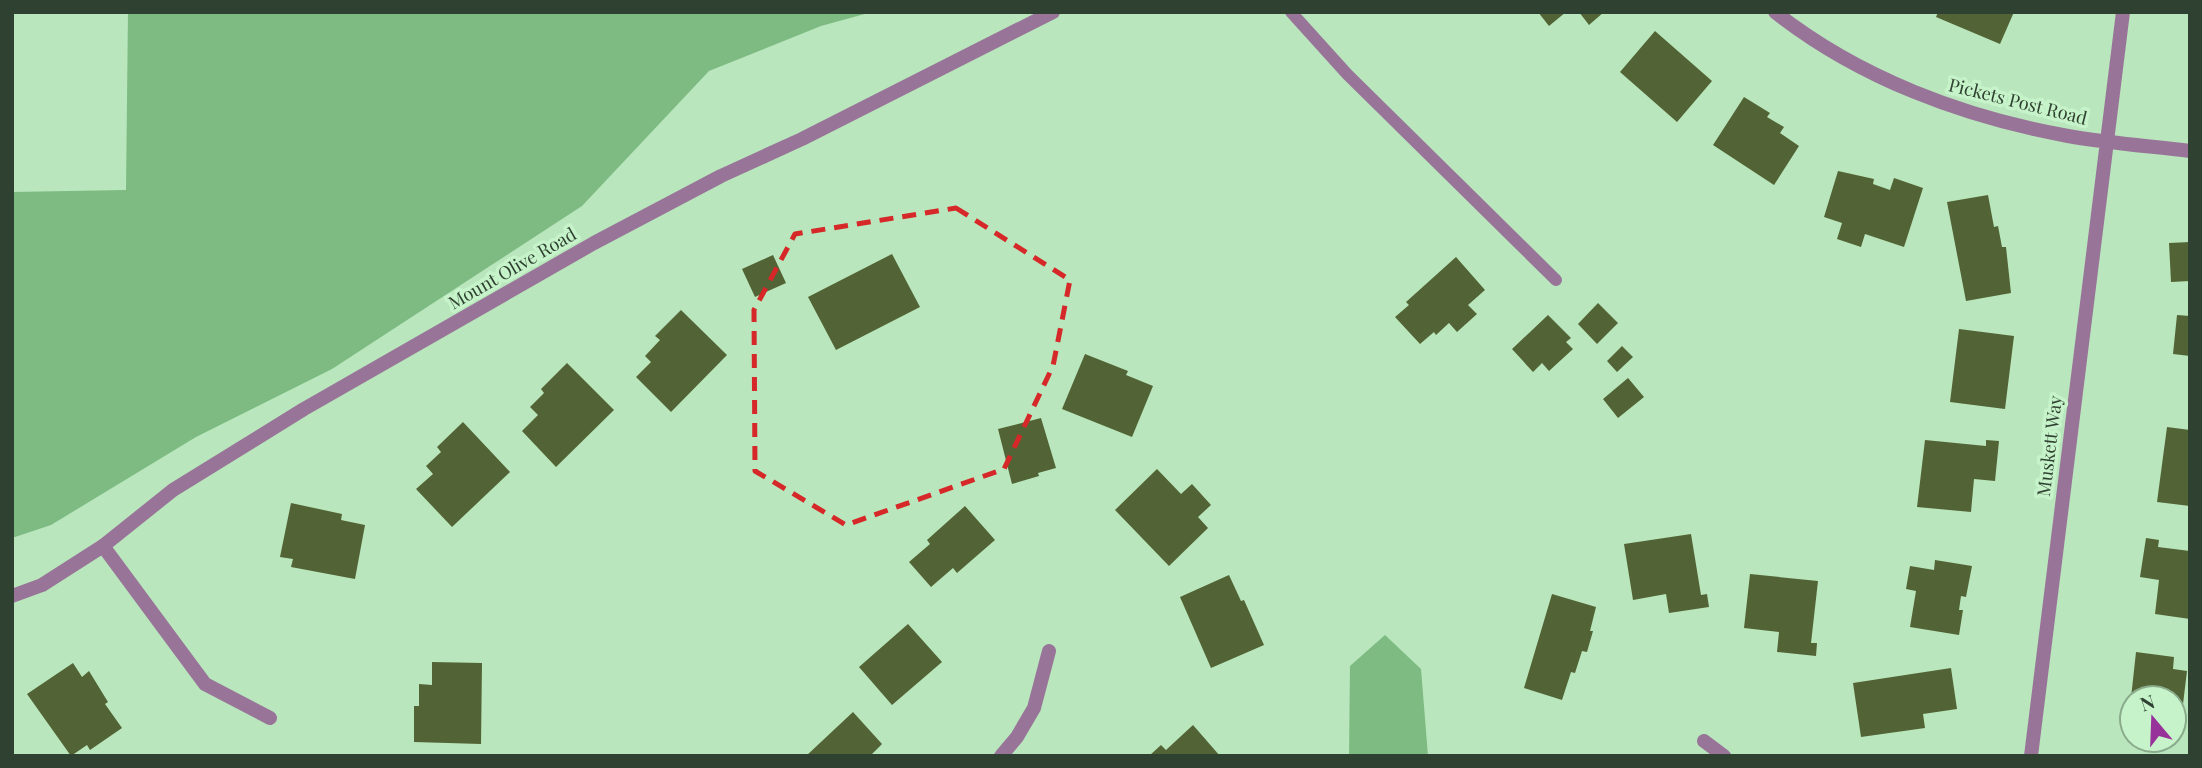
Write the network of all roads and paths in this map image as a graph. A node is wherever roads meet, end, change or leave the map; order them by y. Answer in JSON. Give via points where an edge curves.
{"nodes":[{"id":1,"x":1053,"y":12,"type":"edge"},
{"id":2,"x":1291,"y":12,"type":"edge"},
{"id":3,"x":1775,"y":12,"type":"edge"},
{"id":4,"x":2123,"y":12,"type":"edge"},
{"id":5,"x":2106,"y":141,"type":"junction"},
{"id":6,"x":2190,"y":151,"type":"edge"},
{"id":7,"x":1556,"y":280,"type":"dead end"},
{"id":8,"x":103,"y":546,"type":"junction"},
{"id":9,"x":12,"y":596,"type":"edge"},
{"id":10,"x":1049,"y":651,"type":"dead end"},
{"id":11,"x":270,"y":718,"type":"dead end"},
{"id":12,"x":1704,"y":741,"type":"dead end"},
{"id":13,"x":1001,"y":756,"type":"edge"},
{"id":14,"x":1724,"y":756,"type":"edge"},
{"id":15,"x":2031,"y":756,"type":"edge"}],
"edges":[{"from":1,"to":8,"type":"street","name":"Mount Olive Road","via":[[721,176],[583,250],[304,408],[173,490]]},
{"from":2,"to":7,"type":"lane","via":[[1347,74]]},
{"from":3,"to":5,"type":"street","name":"Pickets Post Road","via":[[1862,68],[1936,101],[1986,117]]},
{"from":4,"to":5,"type":"street","name":"Muskett Way"},
{"from":5,"to":6,"type":"street","name":"Pickets Post Road"},
{"from":5,"to":15,"type":"street","name":"Muskett Way"},
{"from":8,"to":9,"type":"street","name":"Mount Olive Road","via":[[42,585]]},
{"from":8,"to":11,"type":"street","via":[[205,684]]},
{"from":10,"to":13,"type":"street","via":[[1034,708]]},
{"from":12,"to":14,"type":"street"}]}
